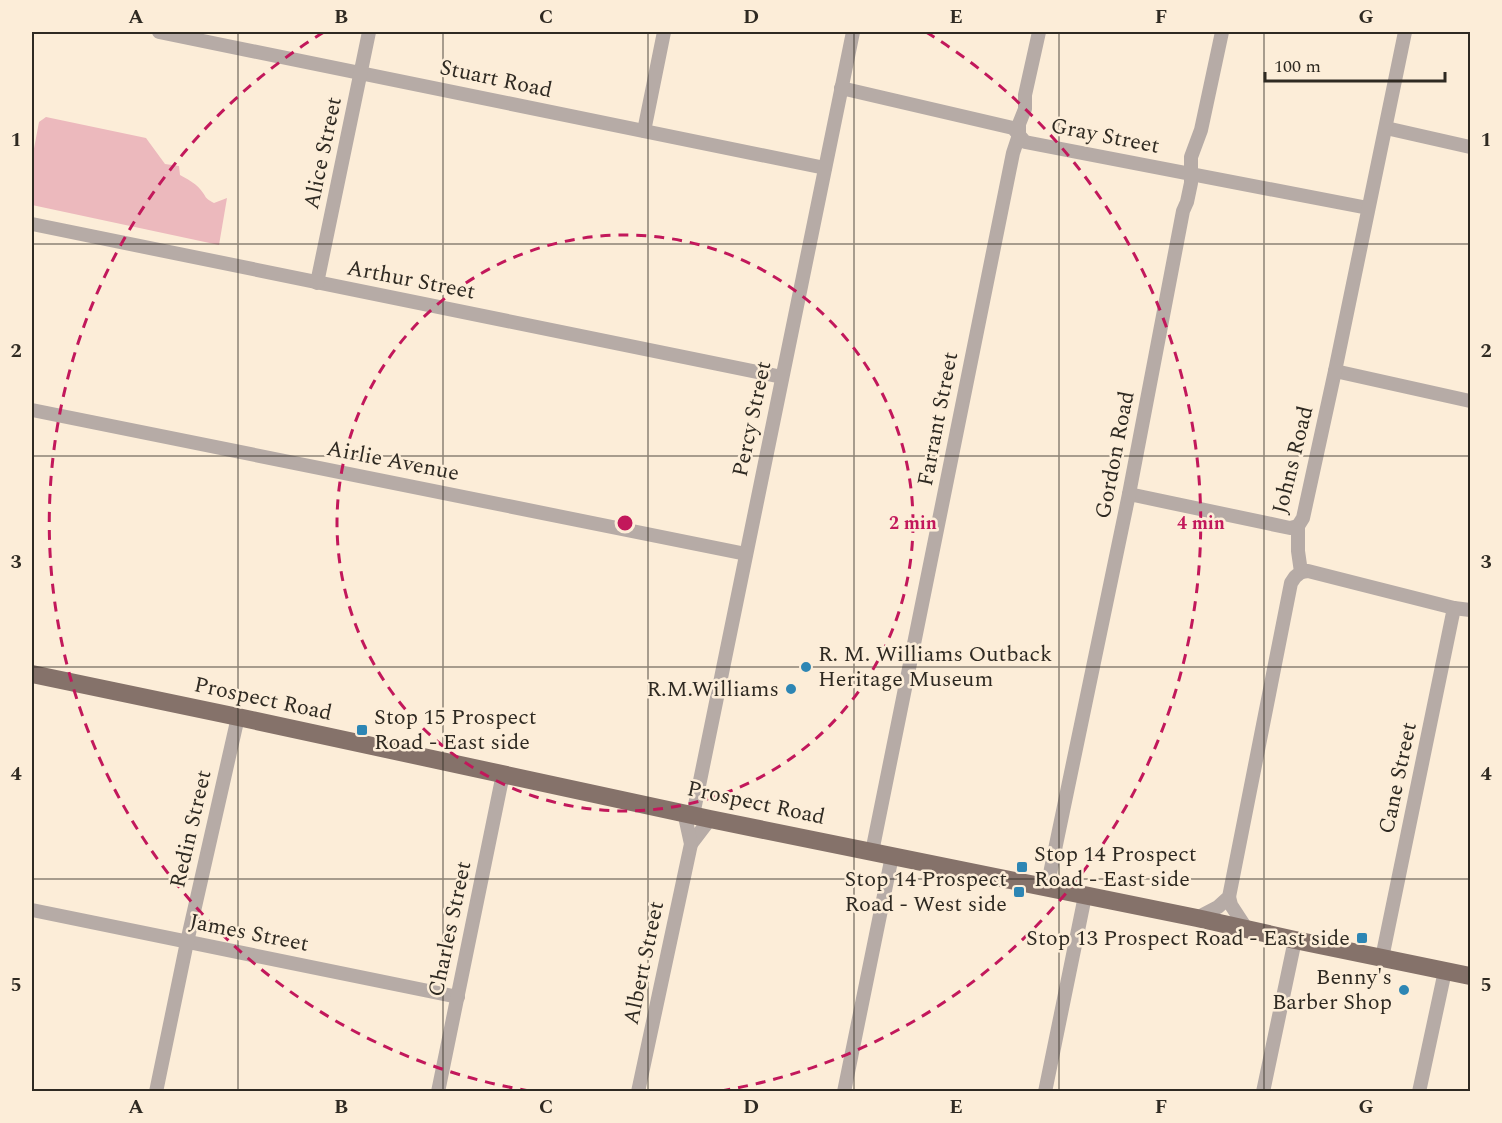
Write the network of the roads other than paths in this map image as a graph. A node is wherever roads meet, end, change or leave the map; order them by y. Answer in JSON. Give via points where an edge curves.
{"nodes":[{"id":1,"x":159,"y":32,"type":"edge"},
{"id":2,"x":369,"y":32,"type":"edge"},
{"id":3,"x":664,"y":32,"type":"edge"},
{"id":4,"x":853,"y":32,"type":"edge"},
{"id":5,"x":1039,"y":32,"type":"edge"},
{"id":6,"x":1222,"y":32,"type":"edge"},
{"id":7,"x":1405,"y":32,"type":"edge"},
{"id":8,"x":361,"y":73,"type":"junction"},
{"id":9,"x":841,"y":88,"type":"junction"},
{"id":10,"x":1386,"y":128,"type":"junction"},
{"id":11,"x":644,"y":130,"type":"junction"},
{"id":12,"x":1019,"y":135,"type":"junction"},
{"id":13,"x":1470,"y":147,"type":"edge"},
{"id":14,"x":825,"y":168,"type":"junction"},
{"id":15,"x":1191,"y":174,"type":"junction"},
{"id":16,"x":1368,"y":208,"type":"junction"},
{"id":17,"x":32,"y":224,"type":"edge"},
{"id":18,"x":317,"y":283,"type":"junction"},
{"id":19,"x":1335,"y":371,"type":"junction"},
{"id":20,"x":782,"y":377,"type":"junction"},
{"id":21,"x":1470,"y":401,"type":"edge"},
{"id":22,"x":32,"y":410,"type":"edge"},
{"id":23,"x":1129,"y":494,"type":"junction"},
{"id":24,"x":1298,"y":526,"type":"junction"},
{"id":25,"x":746,"y":554,"type":"junction"},
{"id":26,"x":1301,"y":572,"type":"junction"},
{"id":27,"x":1454,"y":608,"type":"junction"},
{"id":28,"x":1470,"y":610,"type":"edge"},
{"id":29,"x":32,"y":674,"type":"edge"},
{"id":30,"x":238,"y":717,"type":"junction"},
{"id":31,"x":503,"y":774,"type":"junction"},
{"id":32,"x":696,"y":815,"type":"junction"},
{"id":33,"x":691,"y":844,"type":"junction"},
{"id":34,"x":872,"y":852,"type":"junction"},
{"id":35,"x":892,"y":856,"type":"junction"},
{"id":36,"x":1047,"y":888,"type":"junction"},
{"id":37,"x":1085,"y":896,"type":"junction"},
{"id":38,"x":1229,"y":897,"type":"junction"},
{"id":39,"x":32,"y":910,"type":"edge"},
{"id":40,"x":1197,"y":918,"type":"junction"},
{"id":41,"x":1246,"y":928,"type":"junction"},
{"id":42,"x":1295,"y":940,"type":"junction"},
{"id":43,"x":187,"y":942,"type":"junction"},
{"id":44,"x":1382,"y":958,"type":"junction"},
{"id":45,"x":1445,"y":971,"type":"junction"},
{"id":46,"x":1470,"y":976,"type":"edge"},
{"id":47,"x":458,"y":997,"type":"junction"},
{"id":48,"x":156,"y":1092,"type":"edge"},
{"id":49,"x":438,"y":1092,"type":"edge"},
{"id":50,"x":638,"y":1092,"type":"edge"},
{"id":51,"x":844,"y":1092,"type":"edge"},
{"id":52,"x":1045,"y":1092,"type":"edge"},
{"id":53,"x":1263,"y":1092,"type":"edge"},
{"id":54,"x":1419,"y":1092,"type":"edge"}],
"edges":[{"from":1,"to":8,"type":"street","name":"Stuart Road"},
{"from":2,"to":8,"type":"street","name":"Alice Street"},
{"from":3,"to":11,"type":"street"},
{"from":4,"to":9,"type":"street","name":"Percy Street"},
{"from":5,"to":12,"type":"street","name":"Farrant Street"},
{"from":6,"to":15,"type":"street","name":"Gordon Road","via":[[1201,130],[1191,157]]},
{"from":7,"to":10,"type":"street","name":"Johns Road"},
{"from":8,"to":11,"type":"street","name":"Stuart Road"},
{"from":8,"to":18,"type":"street","name":"Alice Street"},
{"from":9,"to":12,"type":"street","name":"Gray Street","via":[[1013,128]]},
{"from":9,"to":14,"type":"street","name":"Percy Street"},
{"from":10,"to":13,"type":"street"},
{"from":10,"to":16,"type":"street","name":"Johns Road"},
{"from":11,"to":14,"type":"street","name":"Stuart Road"},
{"from":12,"to":15,"type":"street","name":"Gray Street","via":[[1025,142]]},
{"from":12,"to":34,"type":"street","name":"Farrant Street"},
{"from":14,"to":20,"type":"street","name":"Percy Street"},
{"from":15,"to":16,"type":"street","name":"Gray Street"},
{"from":15,"to":23,"type":"street","name":"Gordon Road"},
{"from":16,"to":19,"type":"street","name":"Johns Road"},
{"from":17,"to":18,"type":"street","name":"Arthur Street"},
{"from":18,"to":20,"type":"street","name":"Arthur Street"},
{"from":19,"to":21,"type":"street"},
{"from":19,"to":24,"type":"street","name":"Johns Road","via":[[1304,518]]},
{"from":20,"to":25,"type":"street","name":"Percy Street"},
{"from":22,"to":25,"type":"street","name":"Airlie Avenue"},
{"from":23,"to":24,"type":"street","via":[[1290,528]]},
{"from":23,"to":36,"type":"street","name":"Gordon Road"},
{"from":24,"to":26,"type":"street","name":"Johns Road"},
{"from":25,"to":32,"type":"street","name":"Percy Street"},
{"from":26,"to":27,"type":"street"},
{"from":26,"to":38,"type":"street","via":[[1291,583]]},
{"from":27,"to":28,"type":"street"},
{"from":27,"to":44,"type":"street","name":"Cane Street"},
{"from":29,"to":30,"type":"main road","name":"Prospect Road"},
{"from":30,"to":31,"type":"main road","name":"Prospect Road"},
{"from":30,"to":43,"type":"street","name":"Redin Street"},
{"from":31,"to":32,"type":"main road","name":"Prospect Road"},
{"from":31,"to":47,"type":"street","name":"Charles Street"},
{"from":32,"to":33,"type":"street","name":"Albert Street"},
{"from":32,"to":33,"type":"street","name":"Albert Street"},
{"from":32,"to":34,"type":"main road","name":"Prospect Road"},
{"from":33,"to":50,"type":"street","name":"Albert Street"},
{"from":34,"to":35,"type":"main road","name":"Prospect Road"},
{"from":35,"to":36,"type":"main road","name":"Prospect Road"},
{"from":35,"to":51,"type":"street"},
{"from":36,"to":37,"type":"main road","name":"Prospect Road"},
{"from":37,"to":40,"type":"main road","name":"Prospect Road"},
{"from":37,"to":52,"type":"street"},
{"from":38,"to":40,"type":"street"},
{"from":38,"to":41,"type":"street"},
{"from":39,"to":43,"type":"street","name":"James Street"},
{"from":40,"to":41,"type":"main road","name":"Prospect Road"},
{"from":41,"to":42,"type":"main road","name":"Prospect Road"},
{"from":42,"to":44,"type":"main road","name":"Prospect Road"},
{"from":42,"to":53,"type":"street"},
{"from":43,"to":47,"type":"street","name":"James Street"},
{"from":43,"to":48,"type":"street","name":"Redin Street"},
{"from":44,"to":45,"type":"main road","name":"Prospect Road"},
{"from":45,"to":46,"type":"main road","name":"Prospect Road"},
{"from":45,"to":54,"type":"street"},
{"from":47,"to":49,"type":"street","name":"Charles Street"}]}
